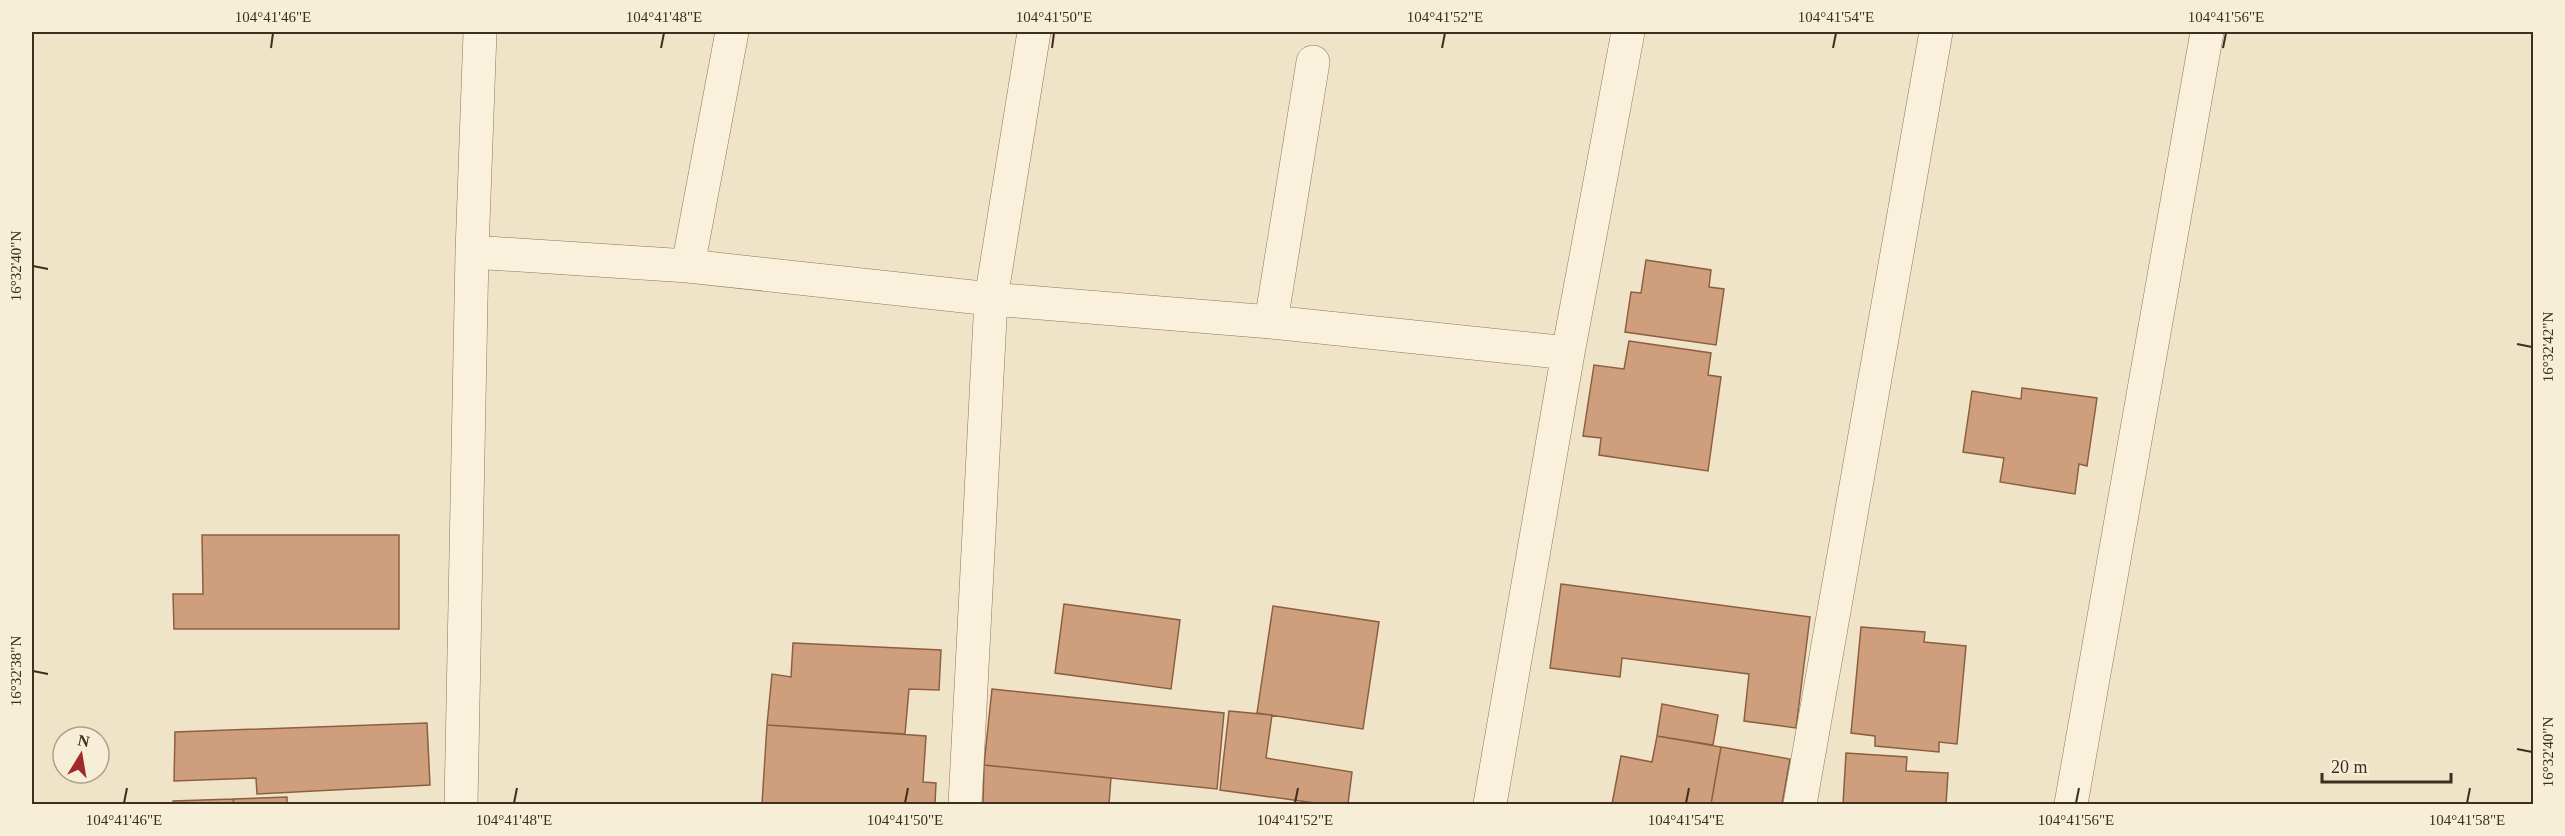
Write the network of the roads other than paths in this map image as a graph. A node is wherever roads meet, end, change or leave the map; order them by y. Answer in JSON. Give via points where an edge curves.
{"nodes":[{"id":1,"x":480,"y":32,"type":"edge"},
{"id":2,"x":732,"y":32,"type":"edge"},
{"id":3,"x":1034,"y":32,"type":"edge"},
{"id":4,"x":1628,"y":32,"type":"edge"},
{"id":5,"x":1936,"y":32,"type":"edge"},
{"id":6,"x":2207,"y":32,"type":"edge"},
{"id":7,"x":1313,"y":62,"type":"dead end"},
{"id":8,"x":472,"y":252,"type":"junction"},
{"id":9,"x":688,"y":266,"type":"junction"},
{"id":10,"x":991,"y":299,"type":"junction"},
{"id":11,"x":1271,"y":322,"type":"junction"},
{"id":12,"x":1568,"y":353,"type":"junction"},
{"id":13,"x":461,"y":804,"type":"edge"},
{"id":14,"x":965,"y":804,"type":"edge"},
{"id":15,"x":1490,"y":804,"type":"edge"},
{"id":16,"x":1800,"y":804,"type":"edge"},
{"id":17,"x":2071,"y":804,"type":"edge"}],
"edges":[{"from":1,"to":8,"type":"street"},
{"from":2,"to":9,"type":"street"},
{"from":3,"to":10,"type":"street"},
{"from":4,"to":12,"type":"street"},
{"from":5,"to":16,"type":"street"},
{"from":6,"to":17,"type":"street"},
{"from":7,"to":11,"type":"street"},
{"from":8,"to":9,"type":"street"},
{"from":8,"to":13,"type":"street"},
{"from":9,"to":10,"type":"street"},
{"from":10,"to":11,"type":"street"},
{"from":10,"to":14,"type":"street"},
{"from":11,"to":12,"type":"street"},
{"from":12,"to":15,"type":"street"}]}
